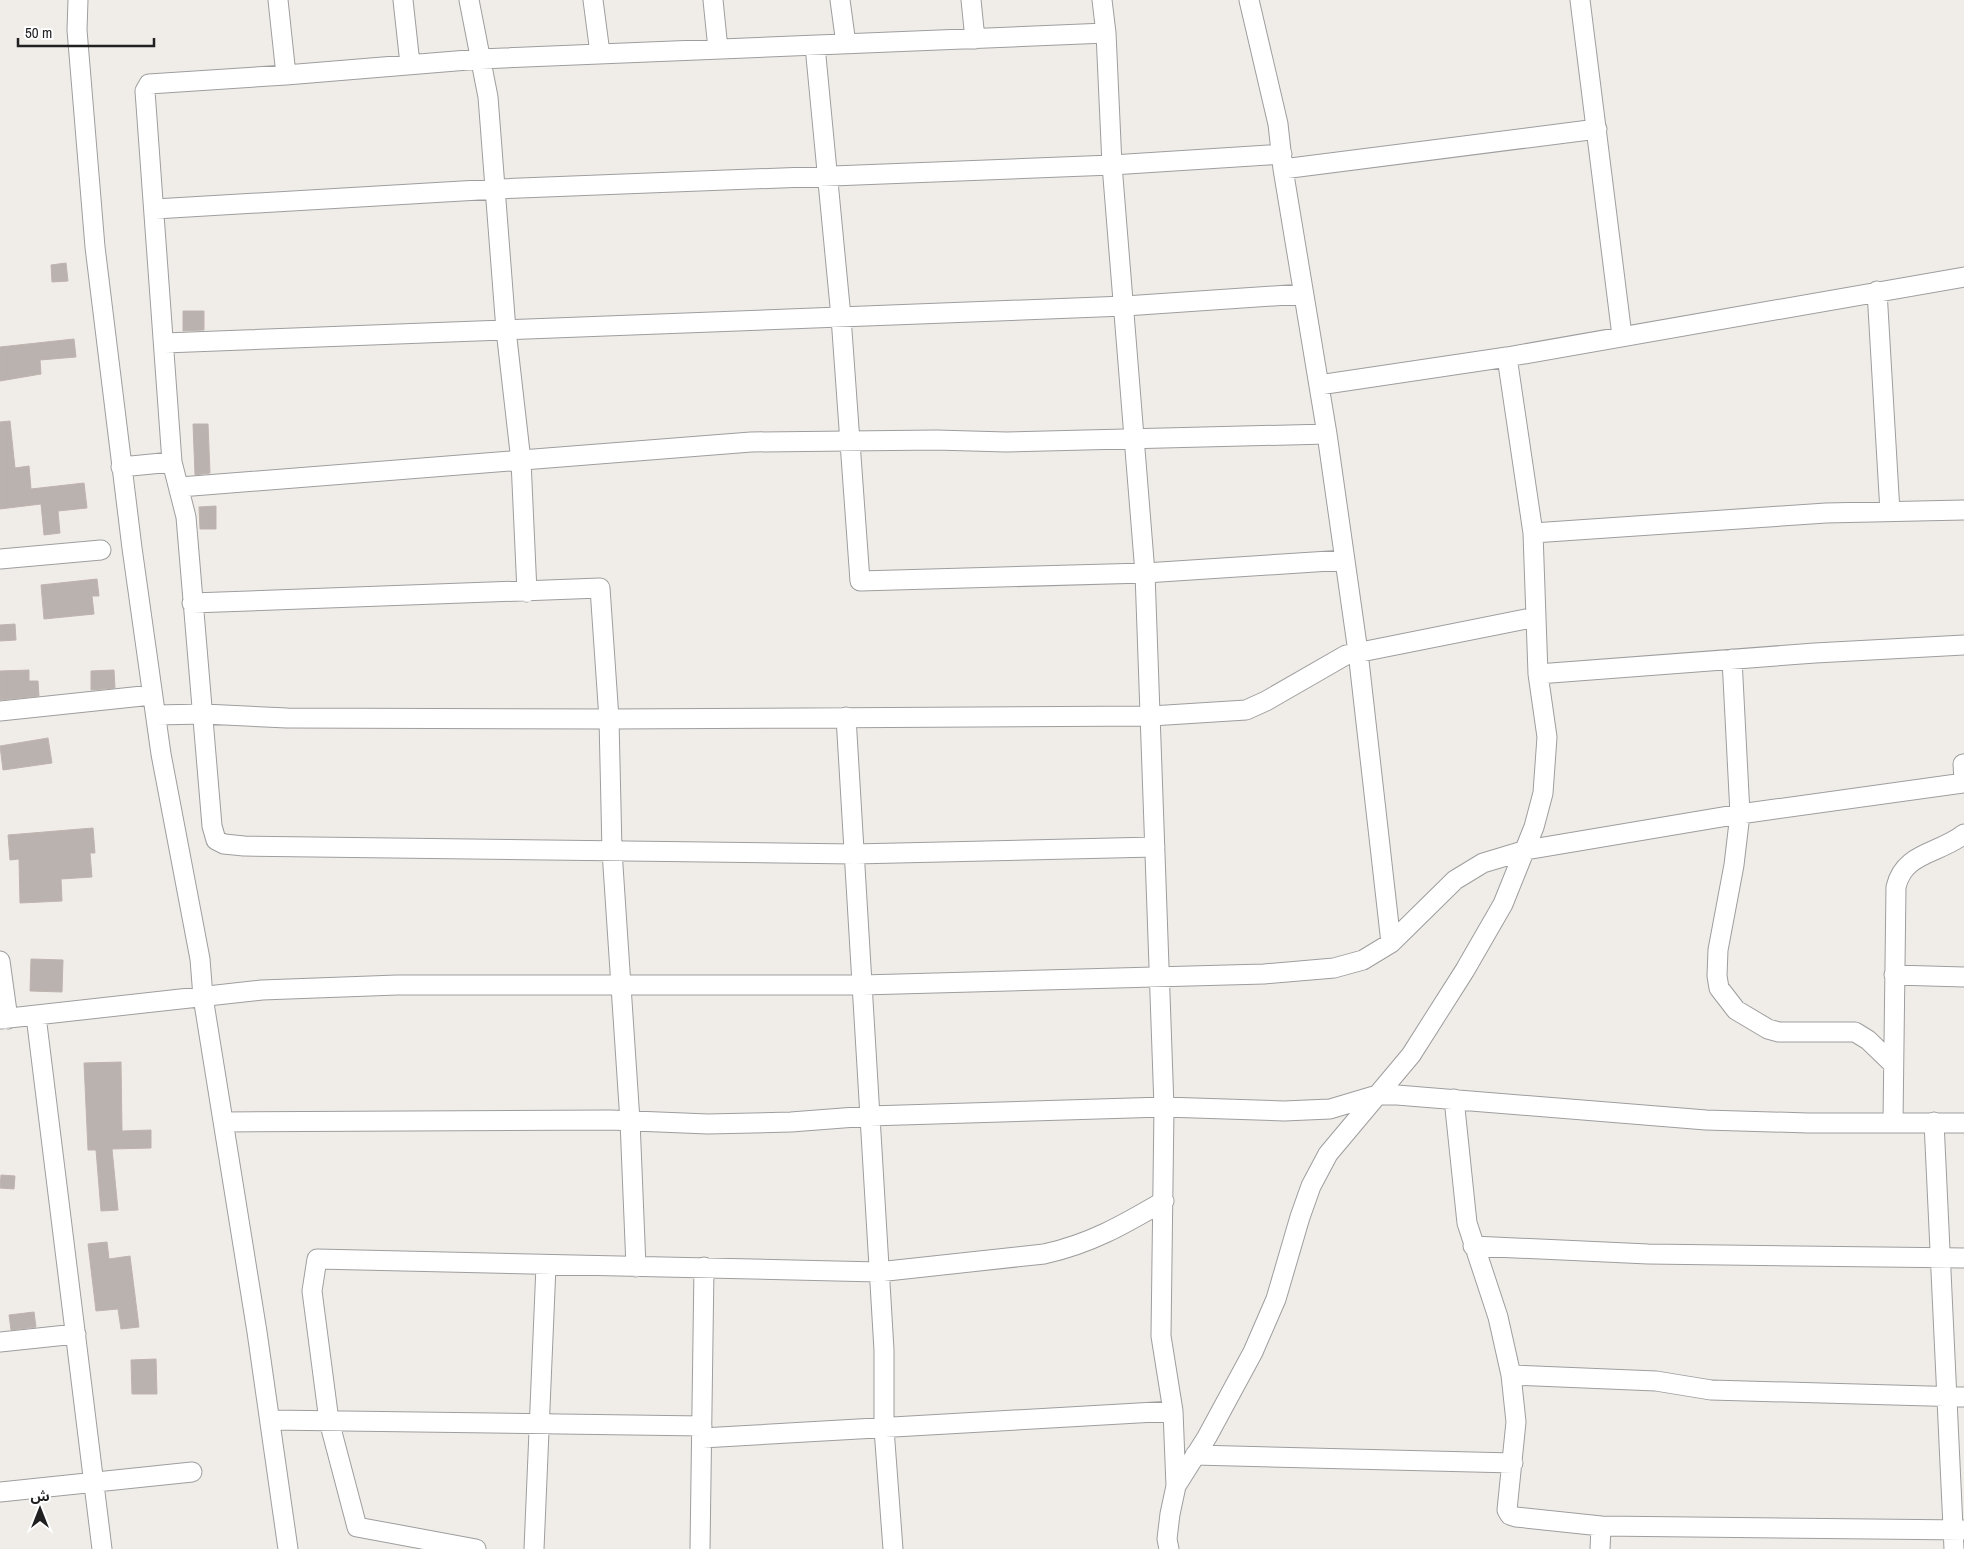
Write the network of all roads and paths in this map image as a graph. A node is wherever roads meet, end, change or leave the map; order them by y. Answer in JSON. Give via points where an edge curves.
{"nodes":[{"id":1,"x":78,"y":0,"type":"edge"},
{"id":2,"x":278,"y":0,"type":"edge"},
{"id":3,"x":403,"y":0,"type":"edge"},
{"id":4,"x":469,"y":0,"type":"edge"},
{"id":5,"x":593,"y":0,"type":"edge"},
{"id":6,"x":713,"y":0,"type":"edge"},
{"id":7,"x":840,"y":0,"type":"edge"},
{"id":8,"x":971,"y":0,"type":"edge"},
{"id":9,"x":1102,"y":0,"type":"edge"},
{"id":10,"x":1249,"y":0,"type":"edge"},
{"id":11,"x":1580,"y":0,"type":"edge"},
{"id":12,"x":1106,"y":33,"type":"junction"},
{"id":13,"x":975,"y":39,"type":"junction"},
{"id":14,"x":846,"y":44,"type":"junction"},
{"id":15,"x":815,"y":46,"type":"junction"},
{"id":16,"x":718,"y":50,"type":"junction"},
{"id":17,"x":600,"y":53,"type":"junction"},
{"id":18,"x":480,"y":59,"type":"junction"},
{"id":19,"x":410,"y":64,"type":"junction"},
{"id":20,"x":286,"y":75,"type":"junction"},
{"id":21,"x":1597,"y":128,"type":"junction"},
{"id":22,"x":1282,"y":162,"type":"junction"},
{"id":23,"x":1112,"y":165,"type":"junction"},
{"id":24,"x":828,"y":176,"type":"junction"},
{"id":25,"x":496,"y":189,"type":"junction"},
{"id":26,"x":155,"y":209,"type":"junction"},
{"id":27,"x":1964,"y":276,"type":"edge"},
{"id":28,"x":1877,"y":291,"type":"junction"},
{"id":29,"x":1303,"y":294,"type":"junction"},
{"id":30,"x":1125,"y":306,"type":"junction"},
{"id":31,"x":841,"y":317,"type":"junction"},
{"id":32,"x":506,"y":330,"type":"junction"},
{"id":33,"x":1622,"y":336,"type":"junction"},
{"id":34,"x":165,"y":342,"type":"junction"},
{"id":35,"x":1507,"y":357,"type":"junction"},
{"id":36,"x":1319,"y":385,"type":"junction"},
{"id":37,"x":1327,"y":434,"type":"junction"},
{"id":38,"x":1136,"y":440,"type":"junction"},
{"id":39,"x":850,"y":441,"type":"junction"},
{"id":40,"x":521,"y":461,"type":"junction"},
{"id":41,"x":172,"y":462,"type":"junction"},
{"id":42,"x":121,"y":467,"type":"junction"},
{"id":43,"x":180,"y":487,"type":"junction"},
{"id":44,"x":1964,"y":510,"type":"edge"},
{"id":45,"x":1890,"y":512,"type":"junction"},
{"id":46,"x":1533,"y":533,"type":"junction"},
{"id":47,"x":101,"y":550,"type":"dead end"},
{"id":48,"x":0,"y":559,"type":"edge"},
{"id":49,"x":1345,"y":560,"type":"junction"},
{"id":50,"x":1145,"y":572,"type":"junction"},
{"id":51,"x":527,"y":592,"type":"junction"},
{"id":52,"x":192,"y":603,"type":"junction"},
{"id":53,"x":1536,"y":617,"type":"junction"},
{"id":54,"x":1964,"y":645,"type":"edge"},
{"id":55,"x":1358,"y":652,"type":"junction"},
{"id":56,"x":1732,"y":659,"type":"junction"},
{"id":57,"x":1538,"y":674,"type":"junction"},
{"id":58,"x":152,"y":695,"type":"junction"},
{"id":59,"x":0,"y":711,"type":"edge"},
{"id":60,"x":204,"y":714,"type":"junction"},
{"id":61,"x":156,"y":715,"type":"junction"},
{"id":62,"x":1151,"y":716,"type":"junction"},
{"id":63,"x":846,"y":717,"type":"junction"},
{"id":64,"x":609,"y":719,"type":"junction"},
{"id":65,"x":1964,"y":776,"type":"edge"},
{"id":66,"x":1740,"y":814,"type":"junction"},
{"id":67,"x":1964,"y":834,"type":"edge"},
{"id":68,"x":1155,"y":848,"type":"junction"},
{"id":69,"x":1526,"y":850,"type":"junction"},
{"id":70,"x":612,"y":851,"type":"junction"},
{"id":71,"x":854,"y":854,"type":"junction"},
{"id":72,"x":1390,"y":943,"type":"junction"},
{"id":73,"x":0,"y":961,"type":"edge"},
{"id":74,"x":1894,"y":975,"type":"junction"},
{"id":75,"x":1158,"y":977,"type":"junction"},
{"id":76,"x":1964,"y":977,"type":"edge"},
{"id":77,"x":620,"y":984,"type":"junction"},
{"id":78,"x":862,"y":985,"type":"junction"},
{"id":79,"x":203,"y":997,"type":"junction"},
{"id":80,"x":36,"y":1016,"type":"junction"},
{"id":81,"x":4,"y":1019,"type":"edge"},
{"id":82,"x":1893,"y":1064,"type":"junction"},
{"id":83,"x":1377,"y":1095,"type":"junction"},
{"id":84,"x":1454,"y":1099,"type":"junction"},
{"id":85,"x":1164,"y":1107,"type":"junction"},
{"id":86,"x":869,"y":1116,"type":"junction"},
{"id":87,"x":630,"y":1121,"type":"junction"},
{"id":88,"x":223,"y":1122,"type":"junction"},
{"id":89,"x":1893,"y":1122,"type":"junction"},
{"id":90,"x":1934,"y":1122,"type":"junction"},
{"id":91,"x":1964,"y":1122,"type":"edge"},
{"id":92,"x":1164,"y":1202,"type":"junction"},
{"id":93,"x":1473,"y":1246,"type":"junction"},
{"id":94,"x":1940,"y":1257,"type":"junction"},
{"id":95,"x":1964,"y":1258,"type":"edge"},
{"id":96,"x":546,"y":1266,"type":"junction"},
{"id":97,"x":636,"y":1267,"type":"junction"},
{"id":98,"x":704,"y":1267,"type":"junction"},
{"id":99,"x":878,"y":1272,"type":"junction"},
{"id":100,"x":76,"y":1334,"type":"junction"},
{"id":101,"x":0,"y":1342,"type":"edge"},
{"id":102,"x":1511,"y":1375,"type":"junction"},
{"id":103,"x":1955,"y":1396,"type":"edge"},
{"id":104,"x":1173,"y":1411,"type":"junction"},
{"id":105,"x":270,"y":1420,"type":"junction"},
{"id":106,"x":329,"y":1421,"type":"junction"},
{"id":107,"x":540,"y":1423,"type":"junction"},
{"id":108,"x":884,"y":1429,"type":"junction"},
{"id":109,"x":702,"y":1432,"type":"junction"},
{"id":110,"x":1195,"y":1455,"type":"junction"},
{"id":111,"x":1513,"y":1462,"type":"junction"},
{"id":112,"x":192,"y":1472,"type":"dead end"},
{"id":113,"x":94,"y":1482,"type":"junction"},
{"id":114,"x":1176,"y":1486,"type":"junction"},
{"id":115,"x":0,"y":1492,"type":"edge"},
{"id":116,"x":1601,"y":1526,"type":"junction"},
{"id":117,"x":1958,"y":1530,"type":"edge"},
{"id":118,"x":102,"y":1549,"type":"edge"},
{"id":119,"x":288,"y":1549,"type":"edge"},
{"id":120,"x":476,"y":1549,"type":"edge"},
{"id":121,"x":534,"y":1549,"type":"edge"},
{"id":122,"x":700,"y":1549,"type":"edge"},
{"id":123,"x":893,"y":1549,"type":"edge"},
{"id":124,"x":1169,"y":1549,"type":"edge"},
{"id":125,"x":1600,"y":1549,"type":"edge"},
{"id":126,"x":1954,"y":1549,"type":"edge"}],
"edges":[{"from":1,"to":42,"type":"street","via":[[77,30],[94,237]]},
{"from":2,"to":20,"type":"street"},
{"from":3,"to":19,"type":"street"},
{"from":4,"to":18,"type":"street"},
{"from":5,"to":17,"type":"street"},
{"from":6,"to":16,"type":"street"},
{"from":7,"to":14,"type":"street"},
{"from":8,"to":13,"type":"street"},
{"from":9,"to":12,"type":"street"},
{"from":10,"to":22,"type":"street","via":[[1278,124]]},
{"from":11,"to":21,"type":"street"},
{"from":12,"to":13,"type":"street"},
{"from":12,"to":23,"type":"street"},
{"from":13,"to":14,"type":"street"},
{"from":14,"to":15,"type":"street"},
{"from":15,"to":16,"type":"street"},
{"from":15,"to":24,"type":"street"},
{"from":16,"to":17,"type":"street"},
{"from":17,"to":18,"type":"street"},
{"from":18,"to":19,"type":"street"},
{"from":18,"to":25,"type":"street","via":[[488,98]]},
{"from":19,"to":20,"type":"street"},
{"from":20,"to":26,"type":"street","via":[[146,86]]},
{"from":21,"to":22,"type":"street"},
{"from":21,"to":33,"type":"street"},
{"from":22,"to":23,"type":"street"},
{"from":22,"to":29,"type":"street"},
{"from":23,"to":24,"type":"street"},
{"from":23,"to":30,"type":"street"},
{"from":24,"to":25,"type":"street"},
{"from":24,"to":31,"type":"street"},
{"from":25,"to":26,"type":"street"},
{"from":25,"to":32,"type":"street"},
{"from":26,"to":34,"type":"street"},
{"from":27,"to":28,"type":"street"},
{"from":28,"to":33,"type":"street"},
{"from":28,"to":45,"type":"street"},
{"from":29,"to":30,"type":"street"},
{"from":29,"to":36,"type":"street"},
{"from":30,"to":31,"type":"street"},
{"from":30,"to":38,"type":"street"},
{"from":31,"to":32,"type":"street"},
{"from":31,"to":39,"type":"street"},
{"from":32,"to":34,"type":"street"},
{"from":32,"to":40,"type":"street"},
{"from":33,"to":35,"type":"street"},
{"from":34,"to":41,"type":"street"},
{"from":35,"to":36,"type":"street"},
{"from":35,"to":46,"type":"street"},
{"from":36,"to":37,"type":"street"},
{"from":37,"to":38,"type":"street"},
{"from":37,"to":49,"type":"street"},
{"from":38,"to":39,"type":"street"},
{"from":38,"to":50,"type":"street"},
{"from":39,"to":40,"type":"street","via":[[751,442]]},
{"from":39,"to":50,"type":"street","via":[[860,581]]},
{"from":40,"to":43,"type":"street"},
{"from":40,"to":51,"type":"street"},
{"from":41,"to":42,"type":"street"},
{"from":41,"to":43,"type":"street"},
{"from":42,"to":58,"type":"street"},
{"from":43,"to":52,"type":"street","via":[[186,517]]},
{"from":44,"to":45,"type":"street"},
{"from":45,"to":46,"type":"street","via":[[1826,513]]},
{"from":46,"to":53,"type":"street"},
{"from":47,"to":48,"type":"street"},
{"from":49,"to":50,"type":"street"},
{"from":49,"to":55,"type":"street"},
{"from":50,"to":62,"type":"street"},
{"from":51,"to":52,"type":"street"},
{"from":51,"to":64,"type":"street","via":[[600,588]]},
{"from":52,"to":60,"type":"street"},
{"from":53,"to":55,"type":"street"},
{"from":53,"to":57,"type":"street"},
{"from":54,"to":56,"type":"street"},
{"from":55,"to":62,"type":"street","via":[[1333,661],[1246,710]]},
{"from":55,"to":72,"type":"street"},
{"from":56,"to":57,"type":"street"},
{"from":56,"to":66,"type":"street"},
{"from":57,"to":69,"type":"street","via":[[1547,745],[1543,793]]},
{"from":58,"to":59,"type":"street"},
{"from":58,"to":61,"type":"street"},
{"from":60,"to":61,"type":"street"},
{"from":60,"to":64,"type":"street","via":[[287,718]]},
{"from":60,"to":70,"type":"street","via":[[212,826],[216,840],[224,844]]},
{"from":61,"to":79,"type":"street","via":[[200,958]]},
{"from":62,"to":63,"type":"street"},
{"from":62,"to":68,"type":"street"},
{"from":63,"to":64,"type":"street"},
{"from":63,"to":71,"type":"street"},
{"from":64,"to":70,"type":"street"},
{"from":65,"to":66,"type":"street"},
{"from":66,"to":69,"type":"street"},
{"from":66,"to":82,"type":"street","via":[[1718,958],[1719,988],[1727,1002],[1779,1032],[1855,1032]]},
{"from":67,"to":74,"type":"street","via":[[1912,861],[1899,874]]},
{"from":68,"to":71,"type":"street"},
{"from":68,"to":75,"type":"street"},
{"from":69,"to":72,"type":"street","via":[[1483,864],[1455,880]]},
{"from":69,"to":83,"type":"street","via":[[1502,904],[1465,970],[1411,1055]]},
{"from":70,"to":71,"type":"street"},
{"from":70,"to":77,"type":"street"},
{"from":71,"to":78,"type":"street"},
{"from":72,"to":75,"type":"street","via":[[1363,960],[1334,968]]},
{"from":73,"to":81,"type":"street"},
{"from":74,"to":76,"type":"street"},
{"from":74,"to":82,"type":"street"},
{"from":75,"to":78,"type":"street"},
{"from":75,"to":85,"type":"street"},
{"from":77,"to":78,"type":"street"},
{"from":77,"to":79,"type":"street","via":[[398,985],[262,990]]},
{"from":77,"to":87,"type":"street"},
{"from":78,"to":86,"type":"street"},
{"from":79,"to":80,"type":"street"},
{"from":79,"to":88,"type":"street"},
{"from":80,"to":81,"type":"street"},
{"from":80,"to":100,"type":"street"},
{"from":82,"to":89,"type":"street"},
{"from":83,"to":84,"type":"street"},
{"from":83,"to":85,"type":"street","via":[[1330,1108],[1284,1111]]},
{"from":83,"to":110,"type":"street","via":[[1328,1154],[1319,1170],[1300,1216],[1273,1308],[1253,1352]]},
{"from":84,"to":89,"type":"street","via":[[1706,1120]]},
{"from":84,"to":93,"type":"street","via":[[1466,1223]]},
{"from":85,"to":86,"type":"street"},
{"from":85,"to":92,"type":"street"},
{"from":86,"to":87,"type":"street","via":[[708,1124]]},
{"from":86,"to":99,"type":"street"},
{"from":87,"to":88,"type":"street"},
{"from":87,"to":97,"type":"street"},
{"from":88,"to":105,"type":"street"},
{"from":89,"to":90,"type":"street"},
{"from":90,"to":91,"type":"street"},
{"from":90,"to":94,"type":"street"},
{"from":92,"to":99,"type":"street","via":[[1105,1235],[1067,1249]]},
{"from":92,"to":104,"type":"street","via":[[1161,1336]]},
{"from":93,"to":94,"type":"street","via":[[1658,1254]]},
{"from":93,"to":102,"type":"street","via":[[1498,1317]]},
{"from":94,"to":95,"type":"street"},
{"from":94,"to":103,"type":"street"},
{"from":96,"to":97,"type":"street"},
{"from":96,"to":106,"type":"street","via":[[408,1259],[317,1259],[312,1291]]},
{"from":96,"to":107,"type":"street"},
{"from":97,"to":98,"type":"street"},
{"from":98,"to":99,"type":"street"},
{"from":98,"to":109,"type":"street"},
{"from":99,"to":108,"type":"street","via":[[884,1350]]},
{"from":100,"to":101,"type":"street"},
{"from":100,"to":113,"type":"street"},
{"from":102,"to":103,"type":"street","via":[[1656,1381],[1711,1390]]},
{"from":102,"to":111,"type":"street","via":[[1516,1422]]},
{"from":103,"to":117,"type":"street"},
{"from":104,"to":108,"type":"street"},
{"from":104,"to":114,"type":"street"},
{"from":105,"to":106,"type":"street"},
{"from":105,"to":119,"type":"street"},
{"from":106,"to":107,"type":"street"},
{"from":106,"to":120,"type":"street","via":[[356,1527]]},
{"from":107,"to":109,"type":"street"},
{"from":107,"to":121,"type":"street"},
{"from":108,"to":109,"type":"street"},
{"from":108,"to":123,"type":"street"},
{"from":109,"to":122,"type":"street"},
{"from":110,"to":111,"type":"street"},
{"from":110,"to":114,"type":"street"},
{"from":111,"to":116,"type":"street","via":[[1507,1503],[1510,1515]]},
{"from":112,"to":113,"type":"street"},
{"from":113,"to":115,"type":"street"},
{"from":113,"to":118,"type":"street"},
{"from":114,"to":124,"type":"street","via":[[1167,1540]]},
{"from":116,"to":117,"type":"street"},
{"from":116,"to":125,"type":"street"},
{"from":117,"to":126,"type":"street"}]}
